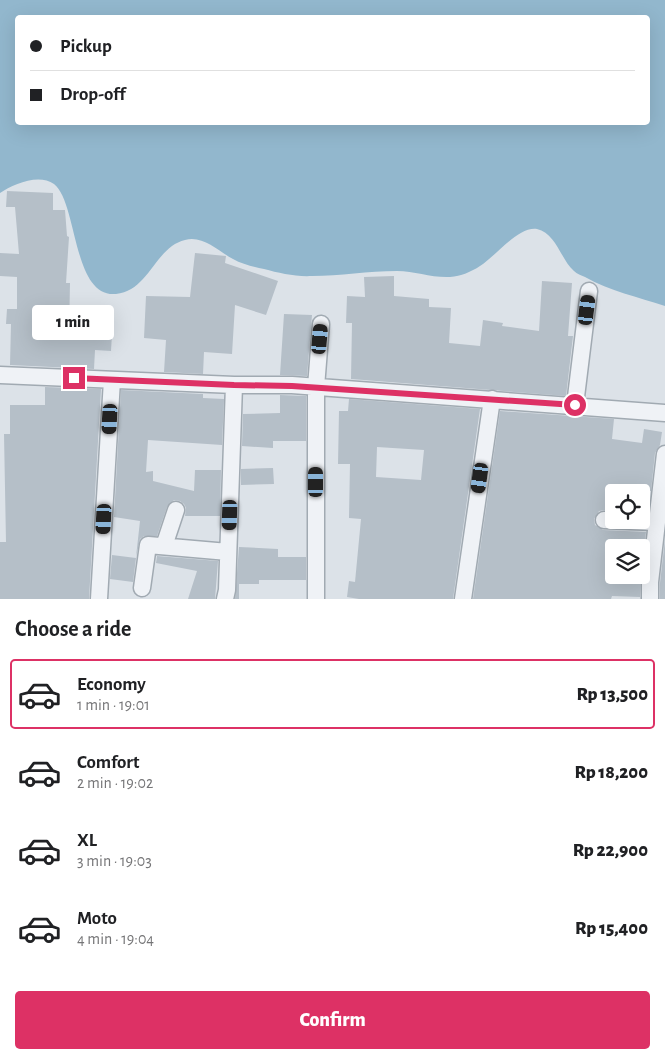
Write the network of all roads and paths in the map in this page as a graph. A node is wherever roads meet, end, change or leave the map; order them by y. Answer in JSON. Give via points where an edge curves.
{"nodes":[{"id":1,"x":590,"y":291,"type":"dead end"},
{"id":2,"x":321,"y":324,"type":"dead end"},
{"id":3,"x":0,"y":375,"type":"edge"},
{"id":4,"x":112,"y":380,"type":"junction"},
{"id":5,"x":234,"y":385,"type":"junction"},
{"id":6,"x":316,"y":387,"type":"junction"},
{"id":7,"x":492,"y":399,"type":"junction"},
{"id":8,"x":575,"y":405,"type":"junction"},
{"id":9,"x":665,"y":413,"type":"edge"},
{"id":10,"x":665,"y":454,"type":"edge"},
{"id":11,"x":176,"y":510,"type":"dead end"},
{"id":12,"x":604,"y":520,"type":"dead end"},
{"id":13,"x":656,"y":522,"type":"junction"},
{"id":14,"x":164,"y":546,"type":"junction"},
{"id":15,"x":228,"y":552,"type":"junction"},
{"id":16,"x":142,"y":588,"type":"dead end"},
{"id":17,"x":99,"y":599,"type":"edge"},
{"id":18,"x":225,"y":599,"type":"edge"},
{"id":19,"x":316,"y":599,"type":"edge"},
{"id":20,"x":464,"y":599,"type":"edge"},
{"id":21,"x":650,"y":599,"type":"edge"}],
"edges":[{"from":1,"to":8,"type":"street"},
{"from":2,"to":6,"type":"street"},
{"from":3,"to":4,"type":"street"},
{"from":4,"to":5,"type":"street"},
{"from":4,"to":17,"type":"street"},
{"from":5,"to":6,"type":"street"},
{"from":5,"to":15,"type":"street"},
{"from":6,"to":7,"type":"street"},
{"from":6,"to":19,"type":"street"},
{"from":7,"to":8,"type":"street"},
{"from":7,"to":20,"type":"street"},
{"from":8,"to":9,"type":"street"},
{"from":10,"to":13,"type":"street"},
{"from":11,"to":14,"type":"street"},
{"from":12,"to":13,"type":"street"},
{"from":13,"to":21,"type":"street"},
{"from":14,"to":15,"type":"street"},
{"from":14,"to":16,"type":"street","via":[[148,544]]},
{"from":15,"to":18,"type":"street"}]}
